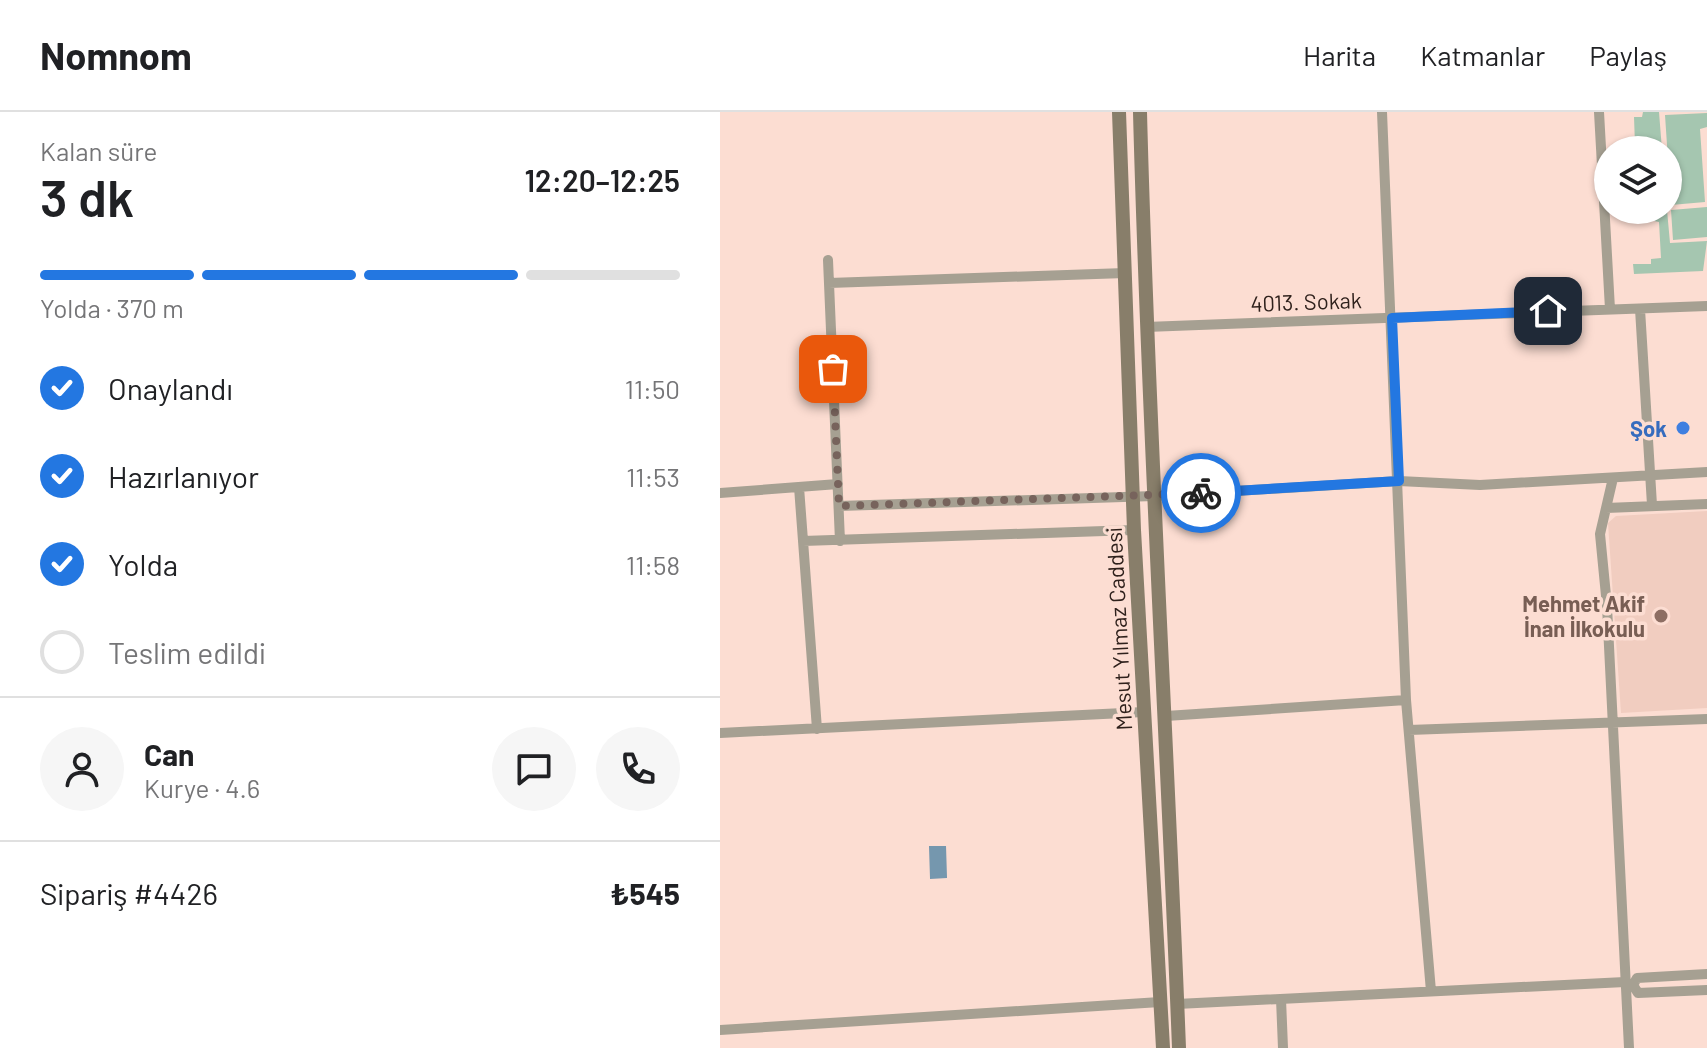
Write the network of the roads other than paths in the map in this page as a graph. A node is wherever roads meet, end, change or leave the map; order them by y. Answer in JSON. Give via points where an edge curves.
{"nodes":[{"id":1,"x":1119,"y":112,"type":"edge"},
{"id":2,"x":1140,"y":112,"type":"edge"},
{"id":3,"x":1382,"y":112,"type":"edge"},
{"id":4,"x":1599,"y":112,"type":"edge"},
{"id":5,"x":828,"y":260,"type":"dead end"},
{"id":6,"x":1125,"y":273,"type":"junction"},
{"id":7,"x":829,"y":283,"type":"junction"},
{"id":8,"x":1707,"y":306,"type":"edge"},
{"id":9,"x":1610,"y":309,"type":"junction"},
{"id":10,"x":1640,"y":309,"type":"junction"},
{"id":11,"x":1392,"y":318,"type":"junction"},
{"id":12,"x":1146,"y":327,"type":"junction"},
{"id":13,"x":1707,"y":472,"type":"edge"},
{"id":14,"x":1650,"y":476,"type":"junction"},
{"id":15,"x":1613,"y":478,"type":"junction"},
{"id":16,"x":1399,"y":481,"type":"junction"},
{"id":17,"x":838,"y":484,"type":"junction"},
{"id":18,"x":799,"y":487,"type":"junction"},
{"id":19,"x":720,"y":493,"type":"edge"},
{"id":20,"x":1134,"y":495,"type":"junction"},
{"id":21,"x":1154,"y":496,"type":"junction"},
{"id":22,"x":1707,"y":504,"type":"edge"},
{"id":23,"x":1652,"y":505,"type":"junction"},
{"id":24,"x":839,"y":506,"type":"junction"},
{"id":25,"x":1606,"y":508,"type":"junction"},
{"id":26,"x":1134,"y":530,"type":"junction"},
{"id":27,"x":803,"y":541,"type":"junction"},
{"id":28,"x":840,"y":541,"type":"junction"},
{"id":29,"x":1406,"y":700,"type":"junction"},
{"id":30,"x":1144,"y":712,"type":"junction"},
{"id":31,"x":1166,"y":716,"type":"junction"},
{"id":32,"x":1707,"y":719,"type":"edge"},
{"id":33,"x":1612,"y":721,"type":"junction"},
{"id":34,"x":817,"y":729,"type":"junction"},
{"id":35,"x":1409,"y":730,"type":"junction"},
{"id":36,"x":720,"y":733,"type":"edge"},
{"id":37,"x":1707,"y":974,"type":"edge"},
{"id":38,"x":1625,"y":982,"type":"junction"},
{"id":39,"x":1707,"y":990,"type":"edge"},
{"id":40,"x":1431,"y":991,"type":"junction"},
{"id":41,"x":1281,"y":999,"type":"junction"},
{"id":42,"x":1160,"y":1002,"type":"junction"},
{"id":43,"x":1177,"y":1004,"type":"junction"},
{"id":44,"x":720,"y":1030,"type":"edge"},
{"id":45,"x":1163,"y":1048,"type":"edge"},
{"id":46,"x":1179,"y":1048,"type":"edge"},
{"id":47,"x":1283,"y":1048,"type":"edge"},
{"id":48,"x":1629,"y":1048,"type":"edge"}],
"edges":[{"from":1,"to":6,"type":"main road","name":"Mesut Yılmaz Caddesi"},
{"from":2,"to":12,"type":"main road","name":"Mesut Yılmaz Caddesi"},
{"from":3,"to":11,"type":"street"},
{"from":4,"to":9,"type":"street"},
{"from":5,"to":7,"type":"street"},
{"from":6,"to":7,"type":"street"},
{"from":6,"to":20,"type":"main road","name":"Mesut Yılmaz Caddesi"},
{"from":7,"to":17,"type":"street"},
{"from":8,"to":10,"type":"street","name":"4013. Sokak"},
{"from":9,"to":10,"type":"street","name":"4013. Sokak"},
{"from":9,"to":11,"type":"street","name":"4013. Sokak"},
{"from":10,"to":14,"type":"street"},
{"from":11,"to":12,"type":"street","name":"4013. Sokak"},
{"from":11,"to":16,"type":"street"},
{"from":12,"to":21,"type":"main road","name":"Mesut Yılmaz Caddesi"},
{"from":13,"to":14,"type":"street"},
{"from":14,"to":15,"type":"street"},
{"from":14,"to":23,"type":"street"},
{"from":15,"to":16,"type":"street","via":[[1480,485]]},
{"from":15,"to":25,"type":"street"},
{"from":16,"to":21,"type":"street"},
{"from":16,"to":29,"type":"street"},
{"from":17,"to":18,"type":"street"},
{"from":17,"to":24,"type":"street"},
{"from":18,"to":19,"type":"street"},
{"from":18,"to":27,"type":"street"},
{"from":20,"to":21,"type":"street"},
{"from":20,"to":24,"type":"street"},
{"from":20,"to":26,"type":"main road","name":"Mesut Yılmaz Caddesi"},
{"from":21,"to":31,"type":"main road","name":"Mesut Yılmaz Caddesi"},
{"from":22,"to":23,"type":"street"},
{"from":23,"to":25,"type":"street"},
{"from":24,"to":28,"type":"street"},
{"from":25,"to":33,"type":"street","via":[[1600,534]]},
{"from":26,"to":28,"type":"street"},
{"from":26,"to":30,"type":"main road","name":"Mesut Yılmaz Caddesi"},
{"from":27,"to":28,"type":"street"},
{"from":27,"to":34,"type":"street"},
{"from":29,"to":31,"type":"street"},
{"from":29,"to":35,"type":"street"},
{"from":30,"to":34,"type":"street"},
{"from":30,"to":42,"type":"main road","name":"Mesut Yılmaz Caddesi"},
{"from":31,"to":43,"type":"main road","name":"Mesut Yılmaz Caddesi"},
{"from":32,"to":33,"type":"street"},
{"from":33,"to":35,"type":"street"},
{"from":33,"to":38,"type":"street"},
{"from":34,"to":36,"type":"street"},
{"from":35,"to":40,"type":"street"},
{"from":37,"to":39,"type":"street","via":[[1637,978],[1633,985],[1638,993]]},
{"from":38,"to":40,"type":"street"},
{"from":38,"to":48,"type":"street"},
{"from":40,"to":41,"type":"street"},
{"from":41,"to":43,"type":"street"},
{"from":41,"to":47,"type":"street"},
{"from":42,"to":44,"type":"street"},
{"from":42,"to":45,"type":"main road","name":"Mesut Yılmaz Caddesi"},
{"from":43,"to":46,"type":"main road","name":"Mesut Yılmaz Caddesi"}]}
